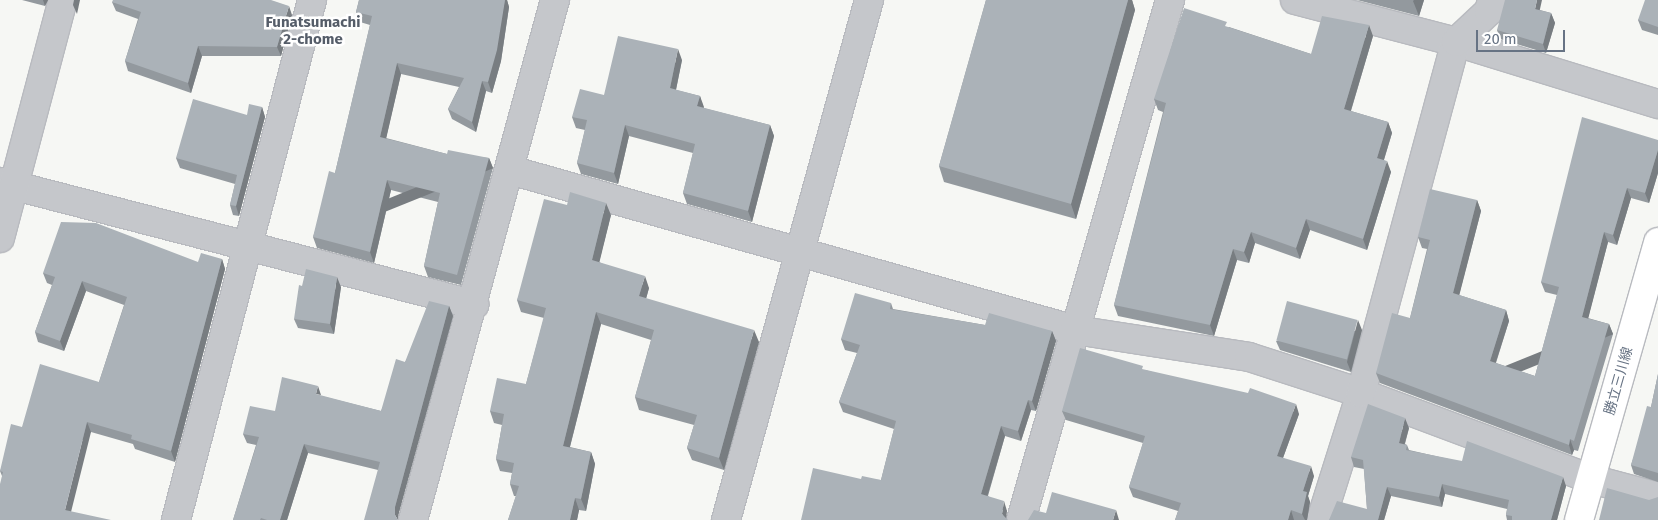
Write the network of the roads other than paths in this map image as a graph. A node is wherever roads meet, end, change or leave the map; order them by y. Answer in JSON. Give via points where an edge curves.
{"nodes":[{"id":1,"x":63,"y":0,"type":"edge"},
{"id":2,"x":312,"y":0,"type":"edge"},
{"id":3,"x":555,"y":0,"type":"edge"},
{"id":4,"x":869,"y":0,"type":"edge"},
{"id":5,"x":1170,"y":0,"type":"edge"},
{"id":6,"x":1295,"y":0,"type":"edge"},
{"id":7,"x":1492,"y":0,"type":"edge"},
{"id":8,"x":1456,"y":42,"type":"junction"},
{"id":9,"x":1658,"y":104,"type":"edge"},
{"id":10,"x":510,"y":170,"type":"junction"},
{"id":11,"x":7,"y":184,"type":"edge"},
{"id":12,"x":0,"y":238,"type":"edge"},
{"id":13,"x":1658,"y":242,"type":"edge"},
{"id":14,"x":248,"y":244,"type":"junction"},
{"id":15,"x":801,"y":250,"type":"junction"},
{"id":16,"x":474,"y":305,"type":"junction"},
{"id":17,"x":1075,"y":330,"type":"junction"},
{"id":18,"x":1361,"y":393,"type":"junction"},
{"id":19,"x":1591,"y":479,"type":"junction"},
{"id":20,"x":1658,"y":497,"type":"edge"},
{"id":21,"x":176,"y":520,"type":"edge"},
{"id":22,"x":413,"y":520,"type":"edge"},
{"id":23,"x":726,"y":520,"type":"edge"},
{"id":24,"x":1021,"y":520,"type":"edge"},
{"id":25,"x":1321,"y":520,"type":"edge"},
{"id":26,"x":1579,"y":520,"type":"edge"}],
"edges":[{"from":1,"to":11,"type":"street"},
{"from":2,"to":14,"type":"street"},
{"from":3,"to":10,"type":"street"},
{"from":4,"to":15,"type":"street"},
{"from":5,"to":17,"type":"street"},
{"from":6,"to":8,"type":"street"},
{"from":7,"to":8,"type":"street","via":[[1489,11]]},
{"from":8,"to":9,"type":"street"},
{"from":8,"to":18,"type":"street"},
{"from":10,"to":15,"type":"street"},
{"from":10,"to":16,"type":"street"},
{"from":11,"to":12,"type":"street"},
{"from":11,"to":14,"type":"street"},
{"from":13,"to":19,"type":"main road","name":"勝立三川線"},
{"from":14,"to":16,"type":"street"},
{"from":14,"to":21,"type":"street"},
{"from":15,"to":17,"type":"street"},
{"from":15,"to":23,"type":"street"},
{"from":16,"to":22,"type":"street"},
{"from":17,"to":18,"type":"street","via":[[1248,357]]},
{"from":17,"to":24,"type":"street"},
{"from":18,"to":19,"type":"street"},
{"from":18,"to":25,"type":"street"},
{"from":19,"to":20,"type":"street"},
{"from":19,"to":26,"type":"main road","name":"勝立三川線"}]}
